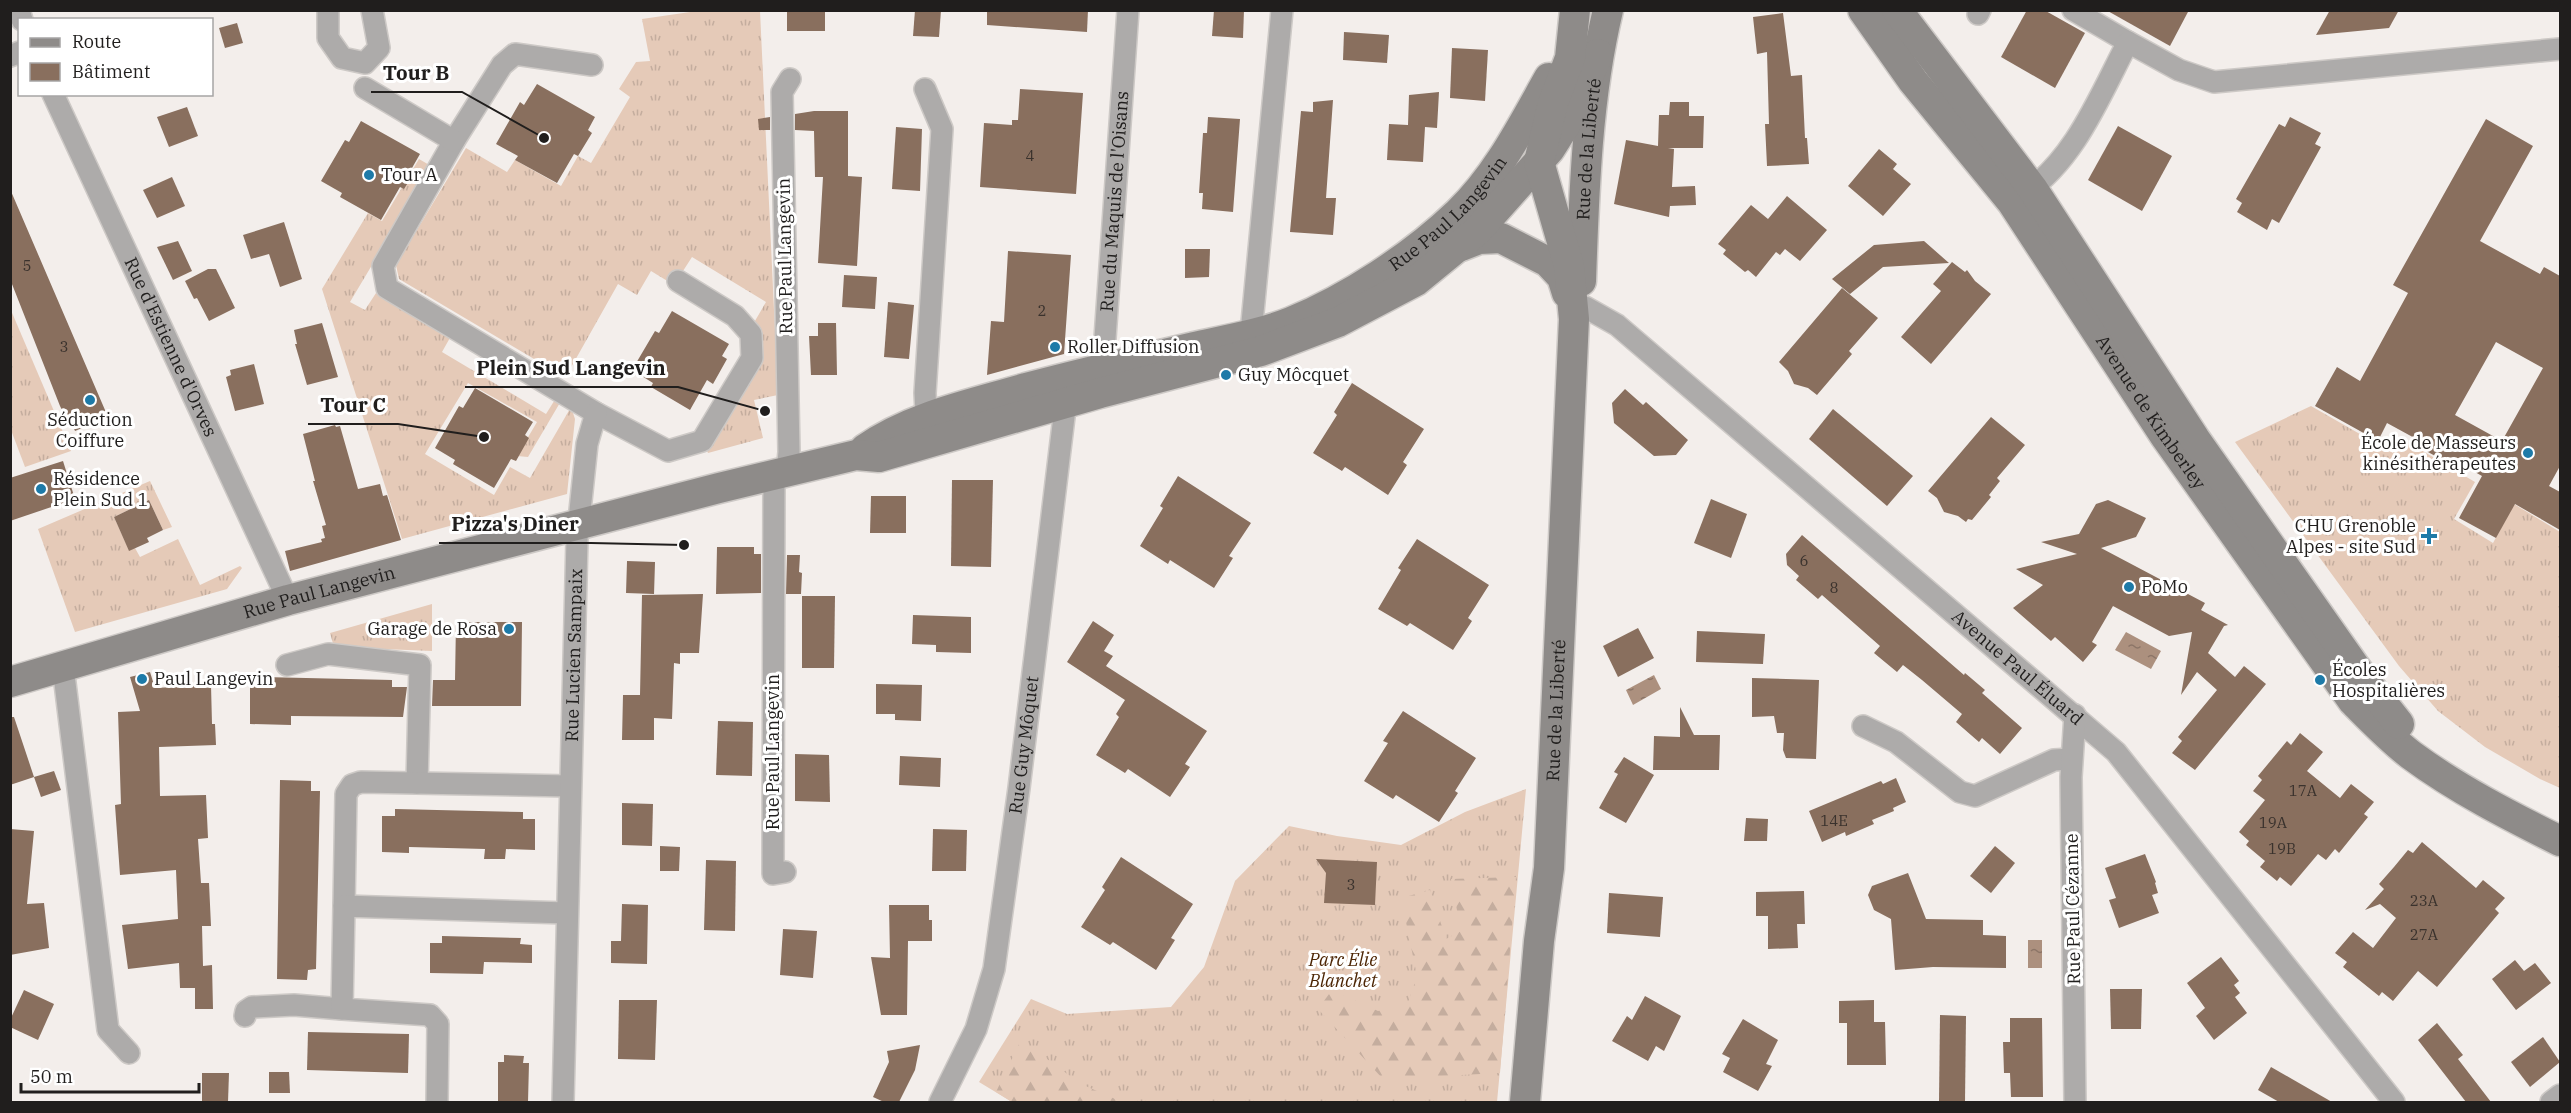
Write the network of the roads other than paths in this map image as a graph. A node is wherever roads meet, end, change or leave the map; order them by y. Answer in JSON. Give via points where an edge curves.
{"nodes":[{"id":1,"x":328,"y":10,"type":"edge"},
{"id":2,"x":372,"y":10,"type":"edge"},
{"id":3,"x":1128,"y":10,"type":"edge"},
{"id":4,"x":1282,"y":10,"type":"edge"},
{"id":5,"x":1608,"y":10,"type":"edge"},
{"id":6,"x":1863,"y":10,"type":"edge"},
{"id":7,"x":1897,"y":10,"type":"edge"},
{"id":8,"x":2073,"y":10,"type":"edge"},
{"id":9,"x":1574,"y":15,"type":"edge"},
{"id":10,"x":2128,"y":42,"type":"junction"},
{"id":11,"x":2560,"y":49,"type":"edge"},
{"id":12,"x":1598,"y":54,"type":"junction"},
{"id":13,"x":592,"y":65,"type":"dead end"},
{"id":14,"x":790,"y":79,"type":"dead end"},
{"id":15,"x":364,"y":88,"type":"dead end"},
{"id":16,"x":925,"y":89,"type":"dead end"},
{"id":17,"x":54,"y":96,"type":"edge"},
{"id":18,"x":454,"y":141,"type":"junction"},
{"id":19,"x":1539,"y":162,"type":"junction"},
{"id":20,"x":1485,"y":180,"type":"junction"},
{"id":21,"x":2022,"y":195,"type":"junction"},
{"id":22,"x":1582,"y":245,"type":"junction"},
{"id":23,"x":1455,"y":249,"type":"junction"},
{"id":24,"x":678,"y":281,"type":"dead end"},
{"id":25,"x":1575,"y":310,"type":"junction"},
{"id":26,"x":1256,"y":342,"type":"junction"},
{"id":27,"x":1102,"y":380,"type":"junction"},
{"id":28,"x":1067,"y":390,"type":"junction"},
{"id":29,"x":596,"y":413,"type":"junction"},
{"id":30,"x":927,"y":431,"type":"junction"},
{"id":31,"x":780,"y":473,"type":"junction"},
{"id":32,"x":578,"y":524,"type":"junction"},
{"id":33,"x":288,"y":600,"type":"junction"},
{"id":34,"x":287,"y":665,"type":"dead end"},
{"id":35,"x":63,"y":668,"type":"junction"},
{"id":36,"x":10,"y":682,"type":"edge"},
{"id":37,"x":2075,"y":715,"type":"junction"},
{"id":38,"x":1863,"y":726,"type":"dead end"},
{"id":39,"x":2071,"y":759,"type":"junction"},
{"id":40,"x":417,"y":783,"type":"junction"},
{"id":41,"x":569,"y":786,"type":"junction"},
{"id":42,"x":2560,"y":841,"type":"edge"},
{"id":43,"x":784,"y":872,"type":"dead end"},
{"id":44,"x":344,"y":906,"type":"junction"},
{"id":45,"x":567,"y":913,"type":"junction"},
{"id":46,"x":342,"y":1009,"type":"junction"},
{"id":47,"x":245,"y":1016,"type":"dead end"},
{"id":48,"x":129,"y":1053,"type":"dead end"},
{"id":49,"x":2560,"y":1095,"type":"edge"},
{"id":50,"x":437,"y":1102,"type":"edge"},
{"id":51,"x":563,"y":1102,"type":"edge"},
{"id":52,"x":940,"y":1102,"type":"edge"},
{"id":53,"x":1525,"y":1102,"type":"edge"},
{"id":54,"x":2075,"y":1102,"type":"edge"},
{"id":55,"x":2394,"y":1102,"type":"edge"},
{"id":56,"x":2551,"y":1102,"type":"edge"}],
"edges":[{"from":1,"to":2,"type":"street","via":[[328,38],[342,58],[365,63],[379,48]]},
{"from":3,"to":27,"type":"street","name":"Rue du Maquis de l'Oisans"},
{"from":4,"to":26,"type":"street"},
{"from":5,"to":12,"type":"street"},
{"from":6,"to":21,"type":"street","name":"Avenue de Kimberley","via":[[1913,81]]},
{"from":7,"to":21,"type":"street","name":"Avenue de Kimberley"},
{"from":8,"to":10,"type":"street"},
{"from":9,"to":19,"type":"street","name":"Rue de la Liberté","via":[[1570,58],[1553,103]]},
{"from":9,"to":20,"type":"street","name":"Rue Paul Langevin","via":[[1554,69],[1520,130]]},
{"from":10,"to":11,"type":"street","via":[[2179,70],[2214,82]]},
{"from":10,"to":21,"type":"street","via":[[2070,148],[2052,171]]},
{"from":12,"to":19,"type":"street","name":"Rue Paul Langevin","via":[[1571,116]]},
{"from":12,"to":22,"type":"street","name":"Rue de la Liberté"},
{"from":13,"to":18,"type":"street","name":"Rue Paul Langevin","via":[[515,54],[502,65]]},
{"from":14,"to":31,"type":"street","name":"Rue Paul Langevin","via":[[782,92],[789,453]]},
{"from":15,"to":18,"type":"street"},
{"from":16,"to":30,"type":"street","via":[[942,129],[925,393]]},
{"from":17,"to":33,"type":"street","name":"Rue d'Estienne d'Orves"},
{"from":18,"to":29,"type":"street","name":"Rue Paul Langevin","via":[[383,266],[387,288]]},
{"from":19,"to":20,"type":"street","name":"Rue de la Liberté","via":[[1522,160],[1507,164]]},
{"from":19,"to":22,"type":"street","name":"Rue de la Liberté","via":[[1551,163],[1573,180],[1579,198]]},
{"from":19,"to":23,"type":"street","name":"Rue Paul Langevin","via":[[1477,231]]},
{"from":19,"to":25,"type":"street","name":"Rue de la Liberté","via":[[1569,266]]},
{"from":20,"to":26,"type":"street","name":"Rue Paul Langevin","via":[[1459,212],[1379,277]]},
{"from":21,"to":42,"type":"street","name":"Avenue de Kimberley","via":[[2170,443],[2353,701],[2412,756]]},
{"from":22,"to":25,"type":"street","name":"Rue de la Liberté"},
{"from":23,"to":25,"type":"street","name":"Rue de la Liberté","via":[[1479,239],[1501,238],[1523,248],[1548,262],[1562,277]]},
{"from":23,"to":26,"type":"street","name":"Rue Paul Langevin","via":[[1416,282],[1338,322]]},
{"from":24,"to":29,"type":"street","name":"Rue Paul Langevin","via":[[735,316],[751,334],[752,358],[702,441],[668,451]]},
{"from":25,"to":37,"type":"street","name":"Avenue Paul Éluard","via":[[1617,325]]},
{"from":25,"to":53,"type":"street","name":"Rue de la Liberté","via":[[1549,868]]},
{"from":26,"to":27,"type":"street","name":"Rue Paul Langevin"},
{"from":27,"to":28,"type":"street","name":"Rue Paul Langevin"},
{"from":28,"to":30,"type":"street","name":"Rue Paul Langevin"},
{"from":28,"to":52,"type":"street","name":"Rue Guy Môquet","via":[[994,969],[976,1029]]},
{"from":29,"to":32,"type":"street","via":[[587,444]]},
{"from":30,"to":31,"type":"street","name":"Rue Paul Langevin","via":[[879,439],[856,455]]},
{"from":31,"to":32,"type":"street","name":"Rue Paul Langevin"},
{"from":31,"to":43,"type":"street","name":"Rue Paul Langevin","via":[[773,874]]},
{"from":32,"to":33,"type":"street","name":"Rue Paul Langevin"},
{"from":32,"to":41,"type":"street","name":"Rue Lucien Sampaix"},
{"from":33,"to":35,"type":"street","name":"Rue Paul Langevin"},
{"from":34,"to":40,"type":"street","via":[[328,654],[420,665]]},
{"from":35,"to":36,"type":"street","name":"Rue Paul Langevin"},
{"from":35,"to":48,"type":"street","via":[[108,1030]]},
{"from":37,"to":39,"type":"street","name":"Rue Paul Cézanne"},
{"from":37,"to":55,"type":"street","name":"Avenue Paul Éluard","via":[[2116,752]]},
{"from":38,"to":39,"type":"street","via":[[1896,742],[1960,792],[1975,796],[2054,760]]},
{"from":39,"to":54,"type":"street","name":"Rue Paul Cézanne"},
{"from":40,"to":41,"type":"street"},
{"from":40,"to":44,"type":"street","via":[[361,782],[346,794]]},
{"from":41,"to":45,"type":"street","name":"Rue Lucien Sampaix"},
{"from":44,"to":45,"type":"street"},
{"from":44,"to":46,"type":"street"},
{"from":45,"to":51,"type":"street","name":"Rue Lucien Sampaix"},
{"from":46,"to":47,"type":"street","via":[[252,1007]]},
{"from":46,"to":50,"type":"street","via":[[430,1016],[438,1024]]},
{"from":49,"to":56,"type":"street"}]}
